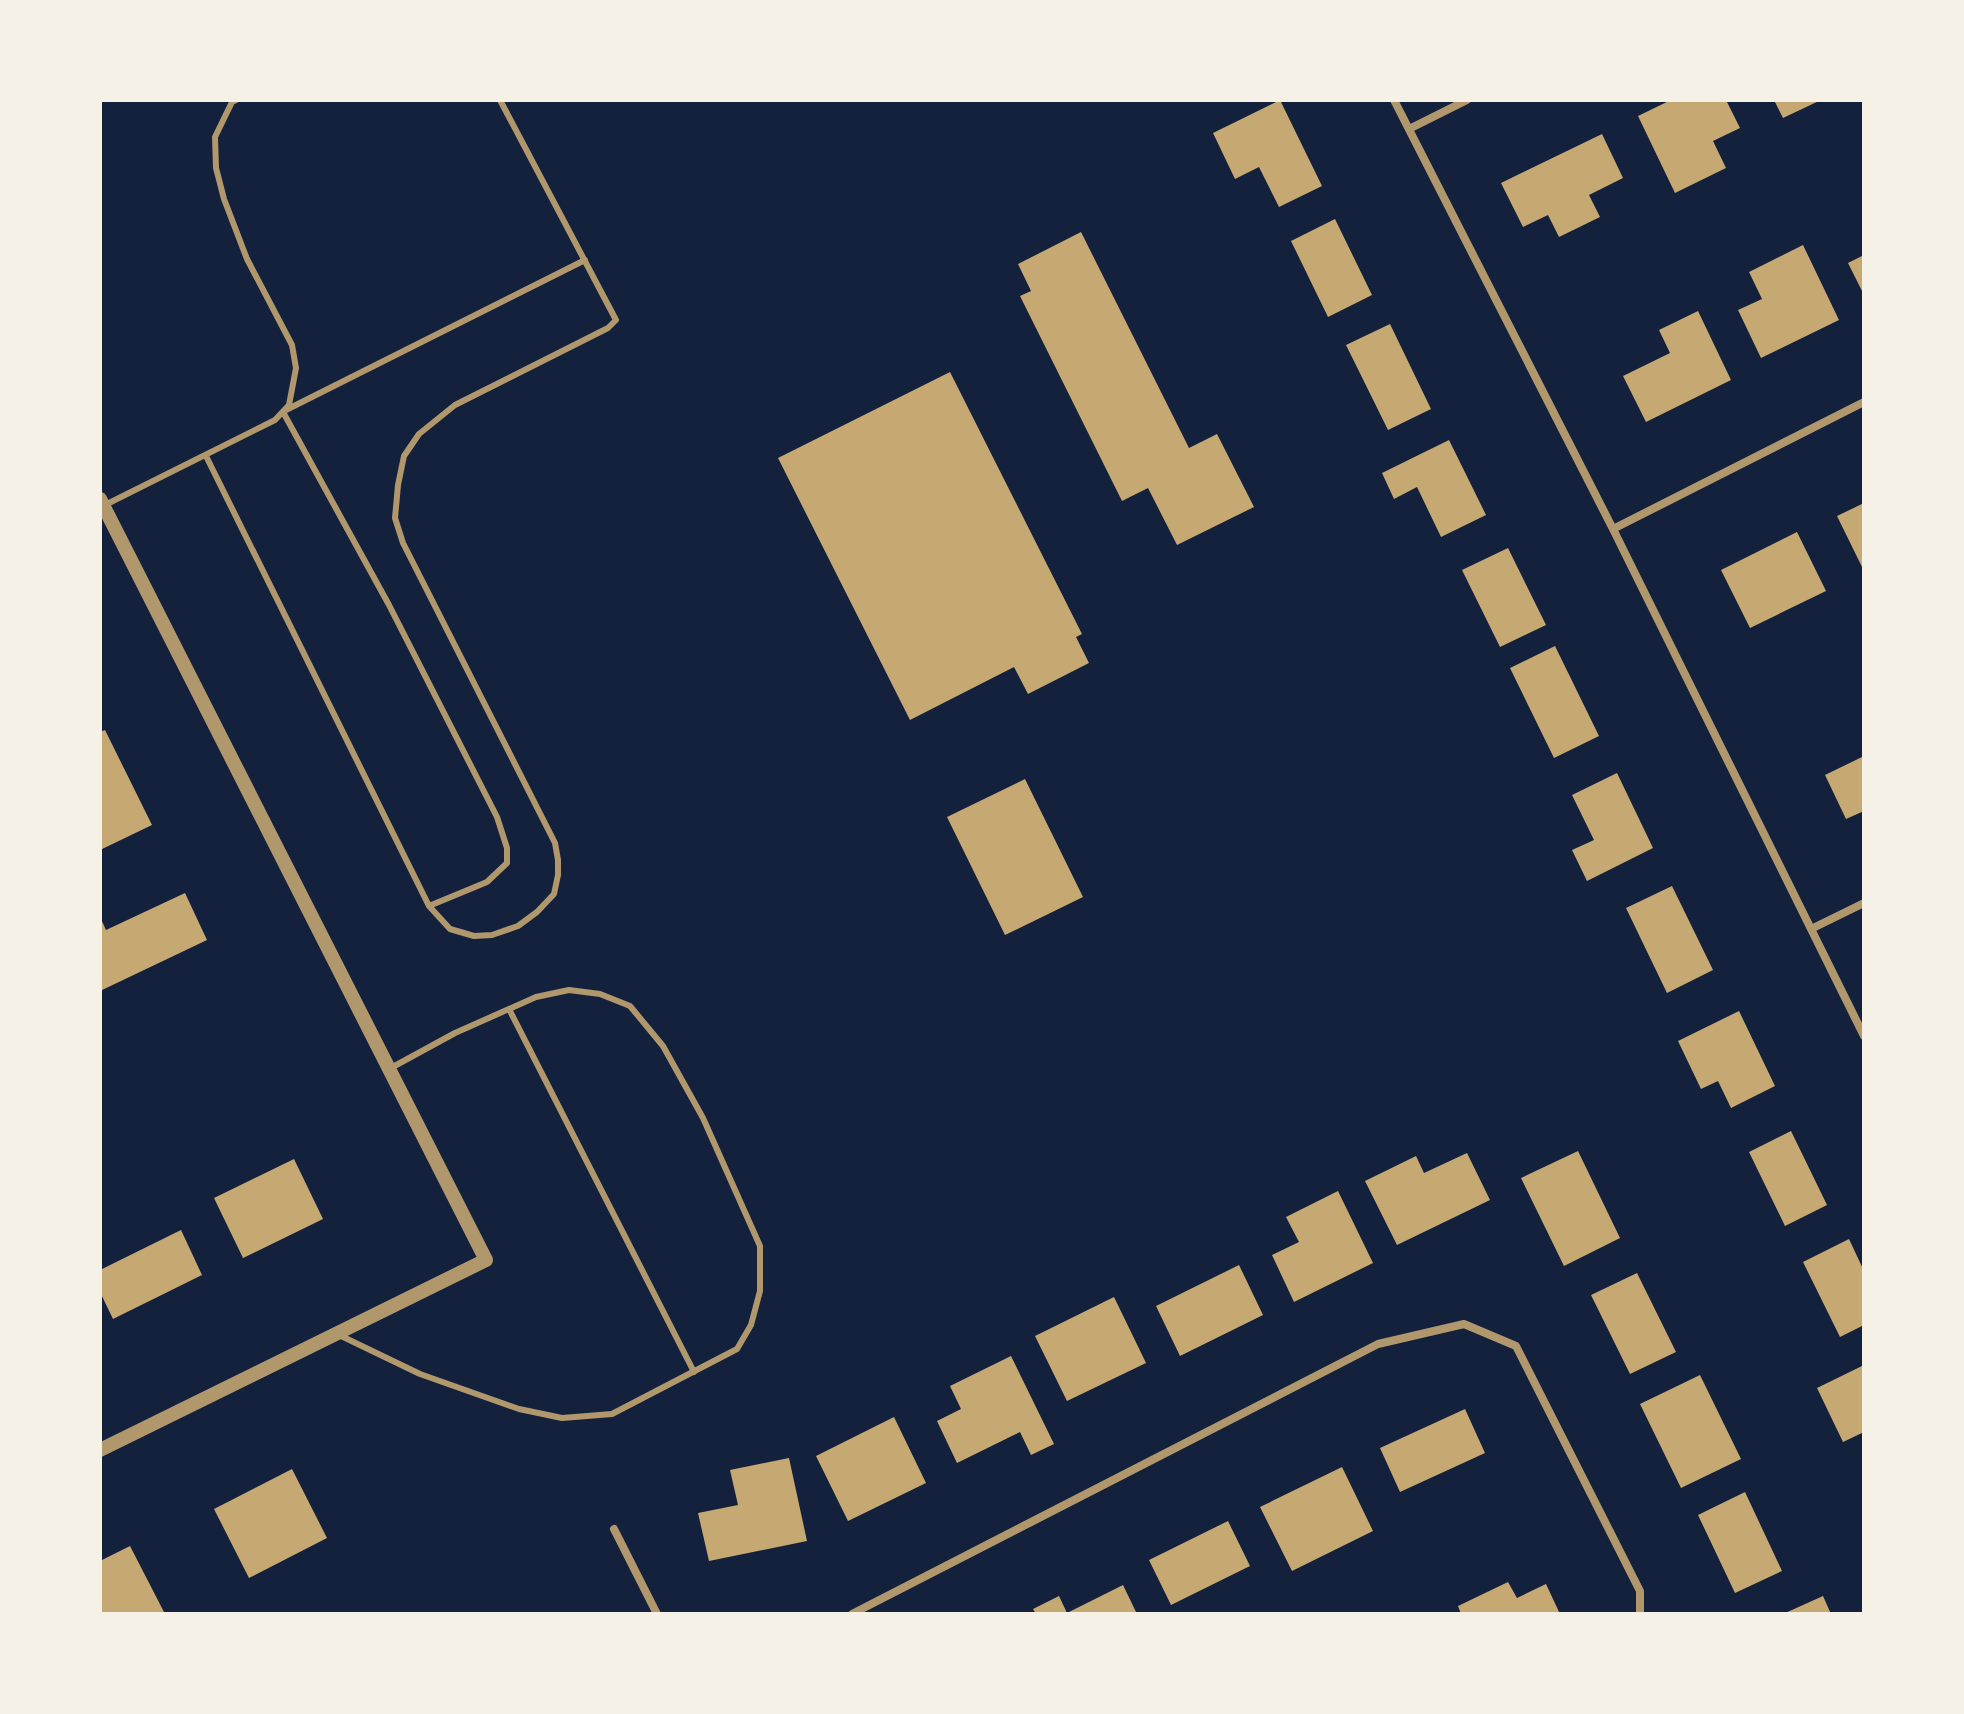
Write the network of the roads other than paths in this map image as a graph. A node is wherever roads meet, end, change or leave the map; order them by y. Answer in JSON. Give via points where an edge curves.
{"nodes":[{"id":1,"x":236,"y":100,"type":"edge"},
{"id":2,"x":500,"y":100,"type":"edge"},
{"id":3,"x":1394,"y":100,"type":"edge"},
{"id":4,"x":1467,"y":100,"type":"edge"},
{"id":5,"x":1409,"y":129,"type":"junction"},
{"id":6,"x":585,"y":260,"type":"junction"},
{"id":7,"x":1864,"y":402,"type":"edge"},
{"id":8,"x":283,"y":412,"type":"junction"},
{"id":9,"x":206,"y":456,"type":"junction"},
{"id":10,"x":102,"y":503,"type":"edge"},
{"id":11,"x":1613,"y":529,"type":"junction"},
{"id":12,"x":1864,"y":903,"type":"edge"},
{"id":13,"x":429,"y":906,"type":"junction"},
{"id":14,"x":1811,"y":929,"type":"junction"},
{"id":15,"x":509,"y":1009,"type":"junction"},
{"id":16,"x":1864,"y":1036,"type":"edge"},
{"id":17,"x":389,"y":1069,"type":"junction"},
{"id":18,"x":336,"y":1334,"type":"junction"},
{"id":19,"x":694,"y":1372,"type":"junction"},
{"id":20,"x":100,"y":1450,"type":"edge"},
{"id":21,"x":614,"y":1529,"type":"dead end"},
{"id":22,"x":657,"y":1614,"type":"edge"},
{"id":23,"x":852,"y":1614,"type":"edge"},
{"id":24,"x":1640,"y":1614,"type":"edge"}],
"edges":[{"from":1,"to":8,"type":"lane","via":[[215,137],[216,168],[247,259],[292,345],[296,368]]},
{"from":2,"to":6,"type":"lane"},
{"from":3,"to":5,"type":"street"},
{"from":4,"to":5,"type":"street"},
{"from":5,"to":11,"type":"street"},
{"from":6,"to":8,"type":"lane"},
{"from":6,"to":13,"type":"lane","via":[[616,320],[455,405],[419,434],[404,456],[395,518],[403,543],[555,843],[558,860],[554,894],[518,926],[474,936],[450,929]]},
{"from":7,"to":11,"type":"street"},
{"from":8,"to":9,"type":"lane"},
{"from":8,"to":13,"type":"lane","via":[[389,605],[497,817],[507,848],[507,863],[487,882]]},
{"from":9,"to":10,"type":"lane"},
{"from":9,"to":13,"type":"lane"},
{"from":10,"to":17,"type":"street"},
{"from":11,"to":14,"type":"street"},
{"from":12,"to":14,"type":"street"},
{"from":14,"to":16,"type":"street"},
{"from":15,"to":17,"type":"lane"},
{"from":15,"to":19,"type":"lane"},
{"from":15,"to":19,"type":"lane","via":[[569,990],[630,1006],[663,1046],[703,1118],[760,1246],[760,1291],[751,1325],[737,1349]]},
{"from":17,"to":18,"type":"street","via":[[486,1260]]},
{"from":18,"to":19,"type":"lane","via":[[420,1374],[519,1409],[562,1418],[612,1414]]},
{"from":18,"to":20,"type":"street"},
{"from":21,"to":22,"type":"street"},
{"from":23,"to":24,"type":"street","via":[[1378,1344],[1464,1324],[1516,1346],[1640,1591]]}]}
